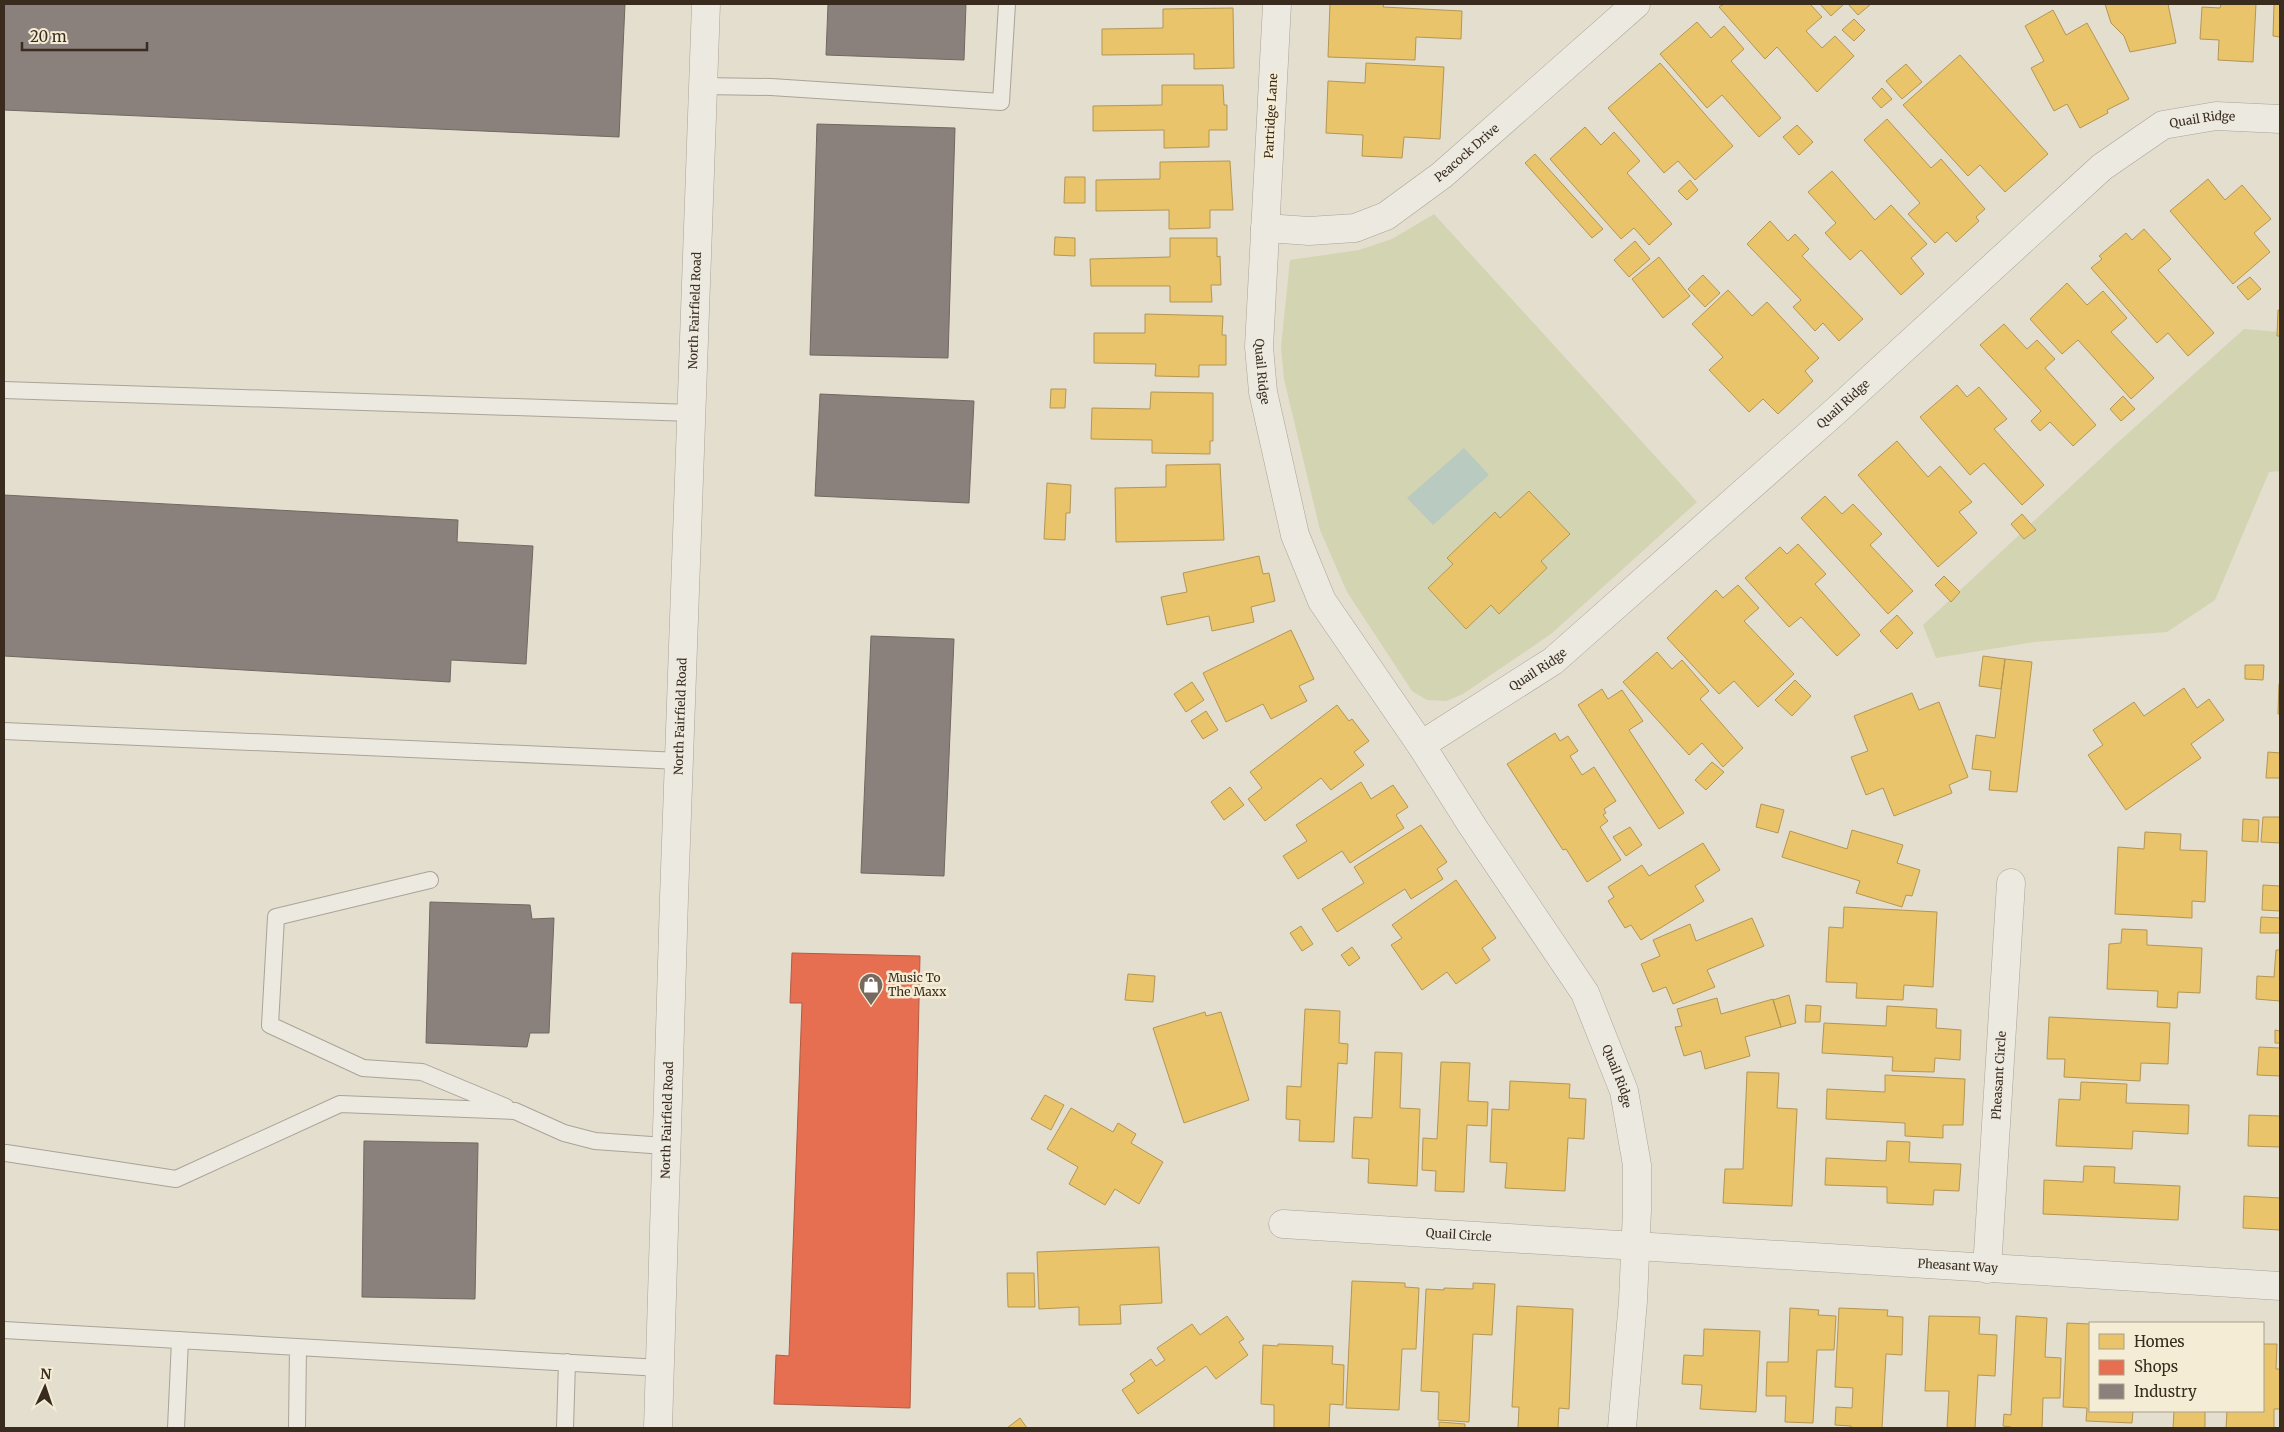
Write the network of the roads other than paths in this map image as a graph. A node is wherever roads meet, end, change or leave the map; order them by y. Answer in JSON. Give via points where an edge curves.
{"nodes":[{"id":1,"x":706,"y":4,"type":"edge"},
{"id":2,"x":1007,"y":4,"type":"edge"},
{"id":3,"x":1277,"y":4,"type":"edge"},
{"id":4,"x":1636,"y":4,"type":"edge"},
{"id":5,"x":703,"y":86,"type":"junction"},
{"id":6,"x":2280,"y":119,"type":"edge"},
{"id":7,"x":1266,"y":228,"type":"junction"},
{"id":8,"x":4,"y":390,"type":"edge"},
{"id":9,"x":692,"y":413,"type":"junction"},
{"id":10,"x":4,"y":731,"type":"edge"},
{"id":11,"x":1421,"y":744,"type":"junction"},
{"id":12,"x":680,"y":761,"type":"junction"},
{"id":13,"x":430,"y":880,"type":"dead end"},
{"id":14,"x":2011,"y":883,"type":"dead end"},
{"id":15,"x":514,"y":1111,"type":"junction"},
{"id":16,"x":665,"y":1146,"type":"junction"},
{"id":17,"x":6,"y":1153,"type":"dead end"},
{"id":18,"x":1283,"y":1224,"type":"dead end"},
{"id":19,"x":1636,"y":1247,"type":"junction"},
{"id":20,"x":1987,"y":1269,"type":"junction"},
{"id":21,"x":2280,"y":1286,"type":"edge"},
{"id":22,"x":4,"y":1330,"type":"edge"},
{"id":23,"x":180,"y":1340,"type":"junction"},
{"id":24,"x":298,"y":1346,"type":"junction"},
{"id":25,"x":567,"y":1362,"type":"junction"},
{"id":26,"x":660,"y":1368,"type":"junction"},
{"id":27,"x":176,"y":1428,"type":"edge"},
{"id":28,"x":297,"y":1428,"type":"edge"},
{"id":29,"x":565,"y":1428,"type":"edge"},
{"id":30,"x":658,"y":1428,"type":"edge"},
{"id":31,"x":1622,"y":1428,"type":"edge"}],
"edges":[{"from":1,"to":5,"type":"street","name":"North Fairfield Road"},
{"from":2,"to":5,"type":"lane","via":[[1001,102],[772,87]]},
{"from":3,"to":7,"type":"street","name":"Partridge Lane"},
{"from":4,"to":7,"type":"street","name":"Peacock Drive","via":[[1442,175],[1386,216],[1354,228],[1309,231]]},
{"from":5,"to":9,"type":"street","name":"North Fairfield Road"},
{"from":6,"to":11,"type":"street","name":"Quail Ridge","via":[[2216,116],[2163,125],[2102,167],[1838,409],[1552,661]]},
{"from":7,"to":11,"type":"street","name":"Quail Ridge","via":[[1259,347],[1262,383],[1295,535],[1322,601]]},
{"from":8,"to":9,"type":"lane"},
{"from":9,"to":12,"type":"street","name":"North Fairfield Road"},
{"from":10,"to":12,"type":"lane"},
{"from":11,"to":19,"type":"street","name":"Quail Ridge","via":[[1585,993],[1624,1091],[1637,1165]]},
{"from":12,"to":16,"type":"street","name":"North Fairfield Road"},
{"from":13,"to":15,"type":"lane","via":[[276,917],[270,1025],[364,1068],[422,1072]]},
{"from":14,"to":20,"type":"street","name":"Pheasant Circle"},
{"from":15,"to":16,"type":"lane","via":[[564,1133],[595,1141]]},
{"from":15,"to":17,"type":"lane","via":[[340,1104],[176,1179]]},
{"from":16,"to":26,"type":"street","name":"North Fairfield Road"},
{"from":18,"to":19,"type":"street","name":"Quail Circle"},
{"from":19,"to":20,"type":"street","name":"Pheasant Way"},
{"from":19,"to":31,"type":"street","name":"Quail Ridge"},
{"from":20,"to":21,"type":"street","name":"Pheasant Way"},
{"from":22,"to":23,"type":"lane"},
{"from":23,"to":24,"type":"lane"},
{"from":23,"to":27,"type":"lane"},
{"from":24,"to":25,"type":"lane"},
{"from":24,"to":28,"type":"lane"},
{"from":25,"to":26,"type":"lane"},
{"from":25,"to":29,"type":"lane"},
{"from":26,"to":30,"type":"street","name":"North Fairfield Road"}]}
